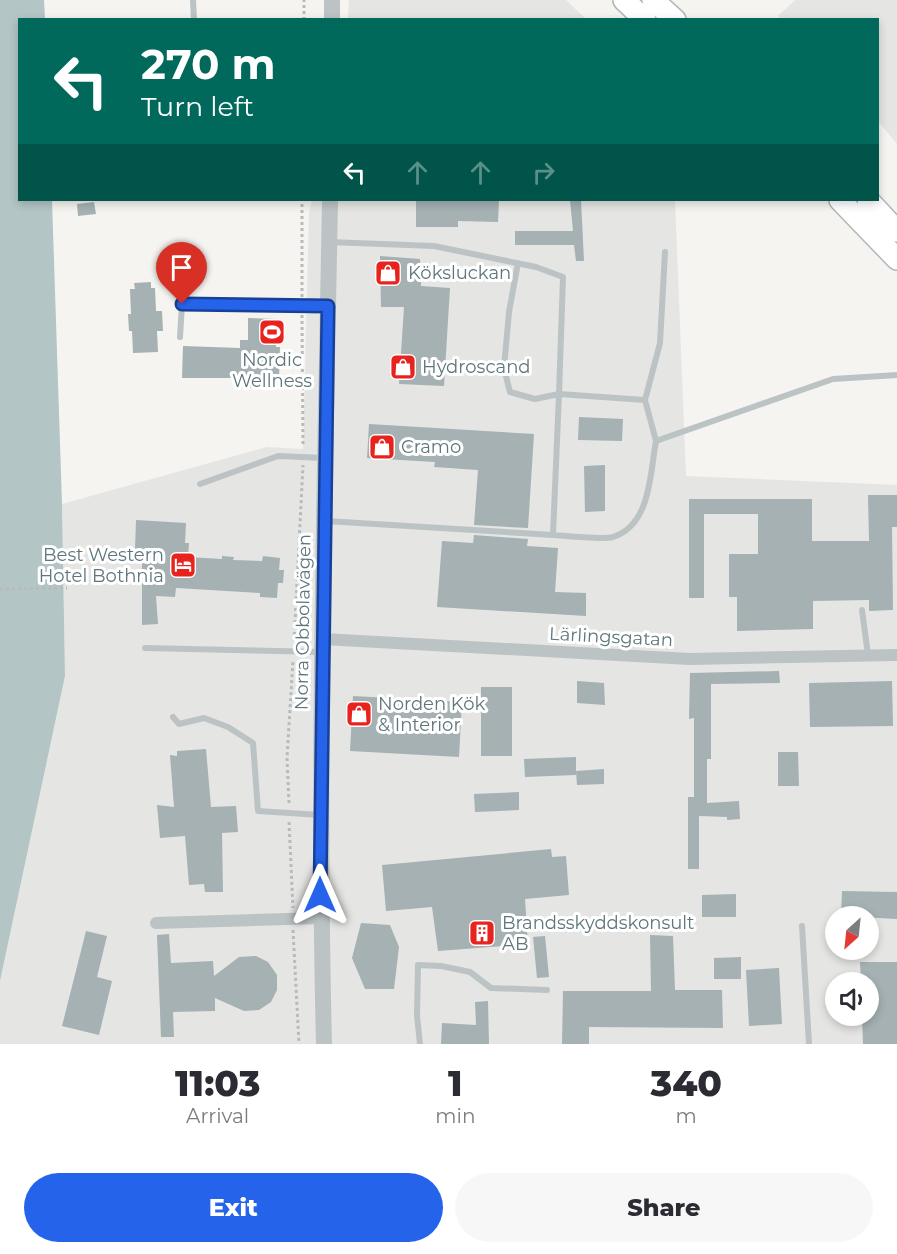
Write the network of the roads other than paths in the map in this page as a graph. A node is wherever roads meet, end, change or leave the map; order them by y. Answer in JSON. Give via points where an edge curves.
{"nodes":[{"id":1,"x":193,"y":0,"type":"edge"},
{"id":2,"x":332,"y":0,"type":"edge"},
{"id":3,"x":624,"y":0,"type":"edge"},
{"id":4,"x":653,"y":0,"type":"edge"},
{"id":5,"x":194,"y":18,"type":"edge"},
{"id":6,"x":332,"y":18,"type":"edge"},
{"id":7,"x":643,"y":18,"type":"edge"},
{"id":8,"x":673,"y":18,"type":"edge"},
{"id":9,"x":330,"y":201,"type":"edge"},
{"id":10,"x":841,"y":201,"type":"edge"},
{"id":11,"x":869,"y":201,"type":"edge"},
{"id":12,"x":897,"y":231,"type":"edge"},
{"id":13,"x":329,"y":242,"type":"junction"},
{"id":14,"x":665,"y":252,"type":"dead end"},
{"id":15,"x":897,"y":259,"type":"edge"},
{"id":16,"x":518,"y":263,"type":"junction"},
{"id":17,"x":328,"y":306,"type":"junction"},
{"id":18,"x":180,"y":337,"type":"dead end"},
{"id":19,"x":897,"y":375,"type":"edge"},
{"id":20,"x":559,"y":394,"type":"junction"},
{"id":21,"x":645,"y":400,"type":"junction"},
{"id":22,"x":656,"y":441,"type":"junction"},
{"id":23,"x":325,"y":458,"type":"junction"},
{"id":24,"x":200,"y":484,"type":"dead end"},
{"id":25,"x":324,"y":520,"type":"junction"},
{"id":26,"x":553,"y":535,"type":"junction"},
{"id":27,"x":862,"y":610,"type":"dead end"},
{"id":28,"x":322,"y":646,"type":"junction"},
{"id":29,"x":145,"y":648,"type":"dead end"},
{"id":30,"x":897,"y":655,"type":"edge"},
{"id":31,"x":868,"y":656,"type":"junction"},
{"id":32,"x":173,"y":717,"type":"dead end"},
{"id":33,"x":321,"y":815,"type":"junction"},
{"id":34,"x":321,"y":918,"type":"junction"},
{"id":35,"x":156,"y":923,"type":"dead end"},
{"id":36,"x":802,"y":926,"type":"dead end"},
{"id":37,"x":547,"y":990,"type":"dead end"},
{"id":38,"x":324,"y":1044,"type":"edge"},
{"id":39,"x":420,"y":1044,"type":"edge"},
{"id":40,"x":809,"y":1044,"type":"edge"}],
"edges":[{"from":1,"to":5,"type":"lane"},
{"from":2,"to":6,"type":"street"},
{"from":3,"to":7,"type":"highway"},
{"from":4,"to":8,"type":"highway"},
{"from":9,"to":13,"type":"street","name":"Norra Obbolavägen"},
{"from":10,"to":15,"type":"highway"},
{"from":11,"to":12,"type":"highway"},
{"from":13,"to":16,"type":"lane","via":[[434,246]]},
{"from":13,"to":17,"type":"street","name":"Norra Obbolavägen"},
{"from":14,"to":21,"type":"lane","via":[[660,343]]},
{"from":16,"to":20,"type":"lane","via":[[563,277]]},
{"from":16,"to":20,"type":"lane","via":[[504,368],[510,392],[535,399]]},
{"from":17,"to":18,"type":"lane","via":[[182,304]]},
{"from":17,"to":23,"type":"street","name":"Norra Obbolavägen"},
{"from":19,"to":22,"type":"lane","via":[[833,379]]},
{"from":20,"to":21,"type":"lane"},
{"from":20,"to":26,"type":"lane"},
{"from":21,"to":22,"type":"lane"},
{"from":22,"to":26,"type":"lane","via":[[644,507],[629,529],[612,538]]},
{"from":23,"to":24,"type":"lane","via":[[278,456]]},
{"from":23,"to":25,"type":"street","name":"Norra Obbolavägen"},
{"from":25,"to":26,"type":"lane"},
{"from":25,"to":28,"type":"street","name":"Norra Obbolavägen"},
{"from":27,"to":31,"type":"lane"},
{"from":28,"to":29,"type":"lane","name":"Lärlingsgatan","via":[[294,651]]},
{"from":28,"to":31,"type":"street","name":"Lärlingsgatan","via":[[690,659]]},
{"from":28,"to":33,"type":"street","name":"Norra Obbolavägen"},
{"from":30,"to":31,"type":"street","name":"Lärlingsgatan"},
{"from":32,"to":33,"type":"lane","via":[[179,724],[204,718],[253,743],[258,812]]},
{"from":33,"to":34,"type":"street","name":"Norra Obbolavägen"},
{"from":34,"to":35,"type":"street"},
{"from":34,"to":38,"type":"street","name":"Norra Obbolavägen"},
{"from":36,"to":40,"type":"lane"},
{"from":37,"to":39,"type":"lane","via":[[490,988],[470,972],[418,965]]}]}
